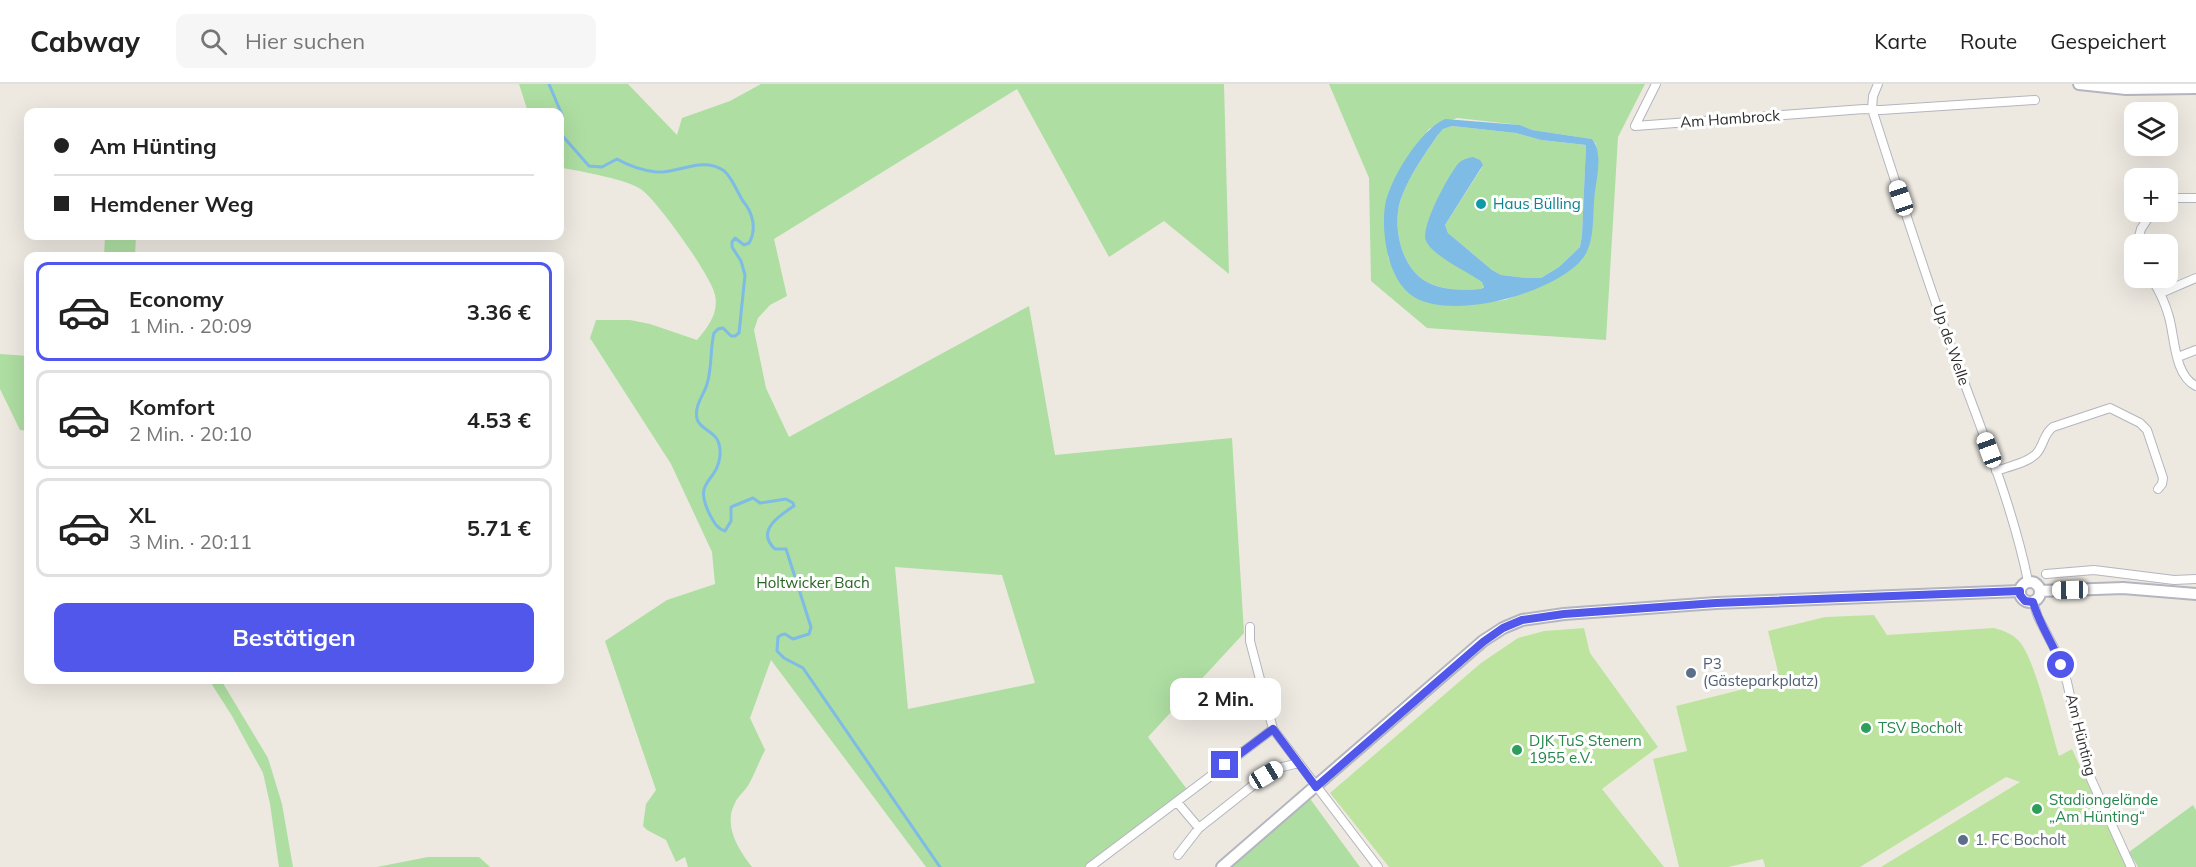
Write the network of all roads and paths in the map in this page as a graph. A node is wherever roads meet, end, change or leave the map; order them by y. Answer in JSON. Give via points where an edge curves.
{"nodes":[{"id":1,"x":1656,"y":84,"type":"edge"},
{"id":2,"x":1878,"y":84,"type":"edge"},
{"id":3,"x":2079,"y":84,"type":"edge"},
{"id":4,"x":2196,"y":88,"type":"edge"},
{"id":5,"x":2035,"y":100,"type":"dead end"},
{"id":6,"x":1872,"y":109,"type":"junction"},
{"id":7,"x":2178,"y":198,"type":"edge"},
{"id":8,"x":2196,"y":198,"type":"edge"},
{"id":9,"x":2196,"y":278,"type":"edge"},
{"id":10,"x":2158,"y":288,"type":"edge"},
{"id":11,"x":2161,"y":293,"type":"junction"},
{"id":12,"x":2196,"y":350,"type":"edge"},
{"id":13,"x":2178,"y":357,"type":"junction"},
{"id":14,"x":2196,"y":386,"type":"edge"},
{"id":15,"x":1996,"y":471,"type":"junction"},
{"id":16,"x":2158,"y":489,"type":"dead end"},
{"id":17,"x":2046,"y":574,"type":"dead end"},
{"id":18,"x":2196,"y":579,"type":"edge"},
{"id":19,"x":2028,"y":581,"type":"junction"},
{"id":20,"x":2020,"y":591,"type":"junction"},
{"id":21,"x":2040,"y":591,"type":"junction"},
{"id":22,"x":2196,"y":594,"type":"edge"},
{"id":23,"x":2033,"y":602,"type":"junction"},
{"id":24,"x":1250,"y":627,"type":"dead end"},
{"id":25,"x":1273,"y":729,"type":"junction"},
{"id":26,"x":1299,"y":763,"type":"junction"},
{"id":27,"x":1316,"y":787,"type":"junction"},
{"id":28,"x":1177,"y":802,"type":"junction"},
{"id":29,"x":1199,"y":828,"type":"junction"},
{"id":30,"x":1178,"y":855,"type":"dead end"},
{"id":31,"x":1090,"y":867,"type":"edge"},
{"id":32,"x":1222,"y":867,"type":"edge"},
{"id":33,"x":1378,"y":867,"type":"edge"},
{"id":34,"x":2131,"y":867,"type":"edge"}],
"edges":[{"from":1,"to":6,"type":"street","name":"Am Hambrock","via":[[1635,126]]},
{"from":2,"to":6,"type":"street"},
{"from":3,"to":4,"type":"street","via":[[2126,89]]},
{"from":5,"to":6,"type":"street"},
{"from":6,"to":15,"type":"street","name":"Up de Welle"},
{"from":7,"to":8,"type":"street"},
{"from":9,"to":11,"type":"street"},
{"from":10,"to":11,"type":"street"},
{"from":11,"to":13,"type":"street"},
{"from":12,"to":13,"type":"street"},
{"from":13,"to":14,"type":"street","via":[[2183,375]]},
{"from":15,"to":16,"type":"street","via":[[2036,454],[2053,427],[2110,408],[2147,430],[2163,478]]},
{"from":15,"to":19,"type":"street","name":"Up de Welle"},
{"from":17,"to":18,"type":"street","via":[[2094,570]]},
{"from":19,"to":20,"type":"street"},
{"from":19,"to":21,"type":"street","via":[[2036,583]]},
{"from":20,"to":23,"type":"street","via":[[2025,601]]},
{"from":20,"to":27,"type":"street","via":[[1716,603],[1522,620],[1483,642]]},
{"from":21,"to":22,"type":"street","via":[[2123,588]]},
{"from":21,"to":23,"type":"street"},
{"from":23,"to":34,"type":"street","name":"Am Hünting","via":[[2067,682],[2091,779]]},
{"from":24,"to":25,"type":"street","via":[[1250,641]]},
{"from":25,"to":26,"type":"street"},
{"from":25,"to":28,"type":"street"},
{"from":26,"to":27,"type":"street"},
{"from":26,"to":29,"type":"street","via":[[1266,775]]},
{"from":27,"to":32,"type":"street"},
{"from":27,"to":33,"type":"street"},
{"from":28,"to":29,"type":"street"},
{"from":28,"to":31,"type":"street"},
{"from":29,"to":30,"type":"street"}]}
